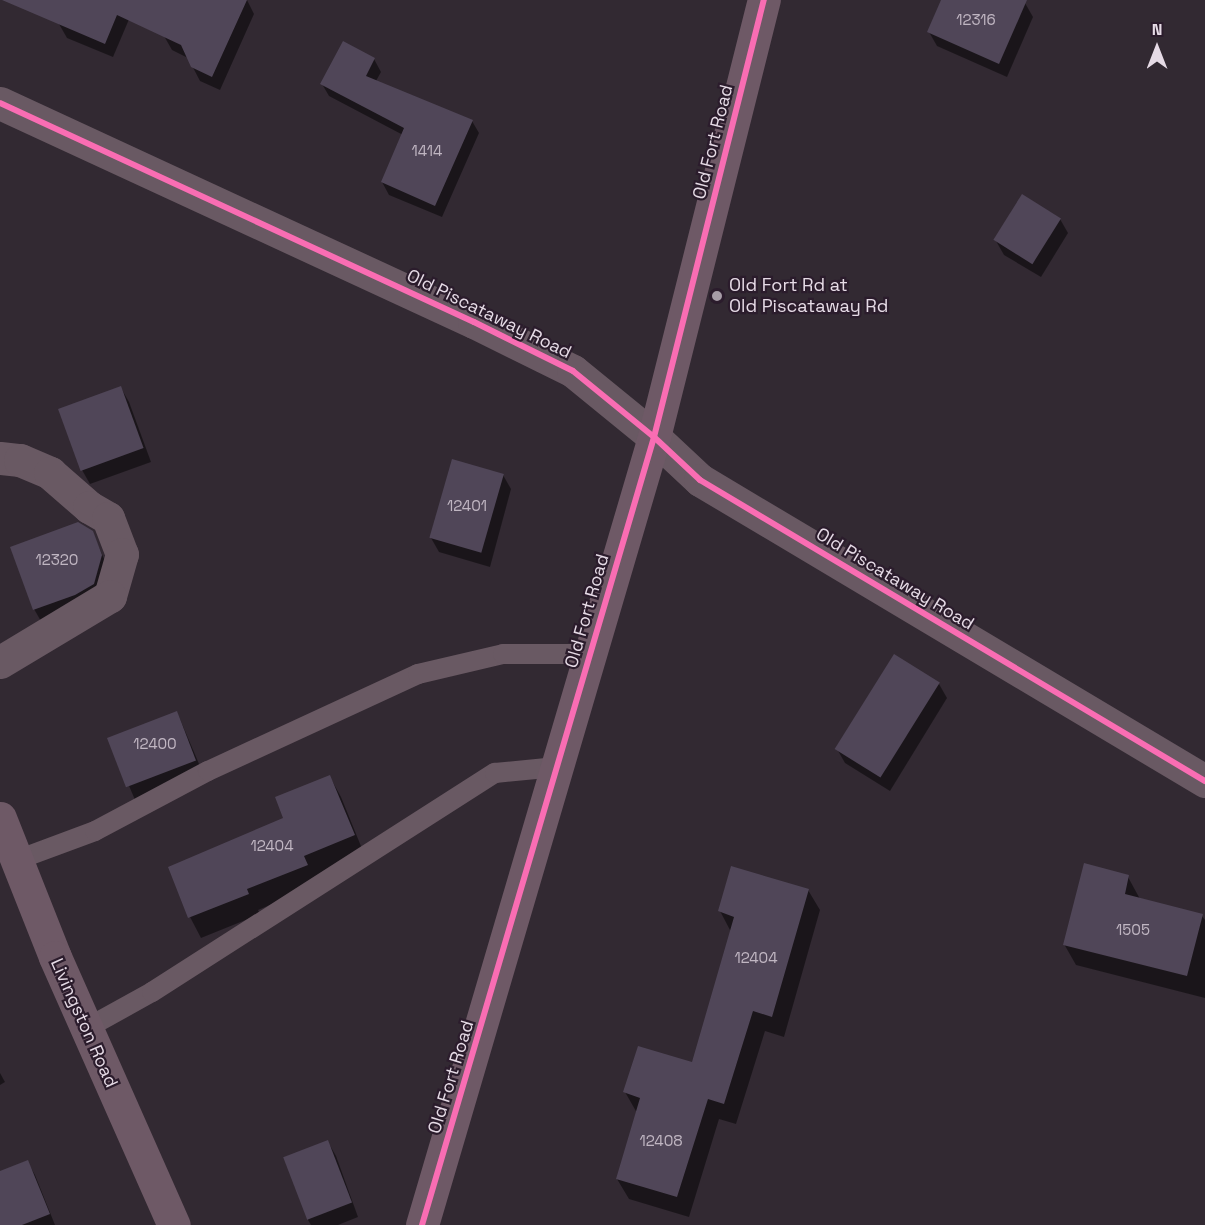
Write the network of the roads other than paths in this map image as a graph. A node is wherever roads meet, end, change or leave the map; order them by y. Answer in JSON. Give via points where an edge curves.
{"nodes":[{"id":1,"x":765,"y":0,"type":"edge"},
{"id":2,"x":0,"y":103,"type":"edge"},
{"id":3,"x":654,"y":437,"type":"junction"},
{"id":4,"x":0,"y":458,"type":"edge"},
{"id":5,"x":590,"y":654,"type":"junction"},
{"id":6,"x":0,"y":662,"type":"edge"},
{"id":7,"x":557,"y":767,"type":"junction"},
{"id":8,"x":1205,"y":782,"type":"edge"},
{"id":9,"x":0,"y":818,"type":"edge"},
{"id":10,"x":17,"y":860,"type":"junction"},
{"id":11,"x":87,"y":1028,"type":"junction"},
{"id":12,"x":174,"y":1225,"type":"edge"},
{"id":13,"x":422,"y":1225,"type":"edge"}],
"edges":[{"from":1,"to":3,"type":"main road","name":"Old Fort Road"},
{"from":2,"to":3,"type":"street","name":"Old Piscataway Road","via":[[464,317],[573,372]]},
{"from":3,"to":5,"type":"main road","name":"Old Fort Road"},
{"from":3,"to":8,"type":"street","name":"Old Piscataway Road","via":[[700,480]]},
{"from":4,"to":6,"type":"street","via":[[20,460],[50,473],[108,518],[122,554],[110,596]]},
{"from":5,"to":7,"type":"main road","name":"Old Fort Road"},
{"from":5,"to":10,"type":"lane","via":[[503,654],[418,674],[208,771],[95,831]]},
{"from":7,"to":11,"type":"lane","via":[[495,773],[152,992]]},
{"from":7,"to":13,"type":"main road","name":"Old Fort Road"},
{"from":9,"to":10,"type":"main road","name":"Livingston Road"},
{"from":10,"to":11,"type":"main road","name":"Livingston Road"},
{"from":11,"to":12,"type":"main road","name":"Livingston Road"}]}
